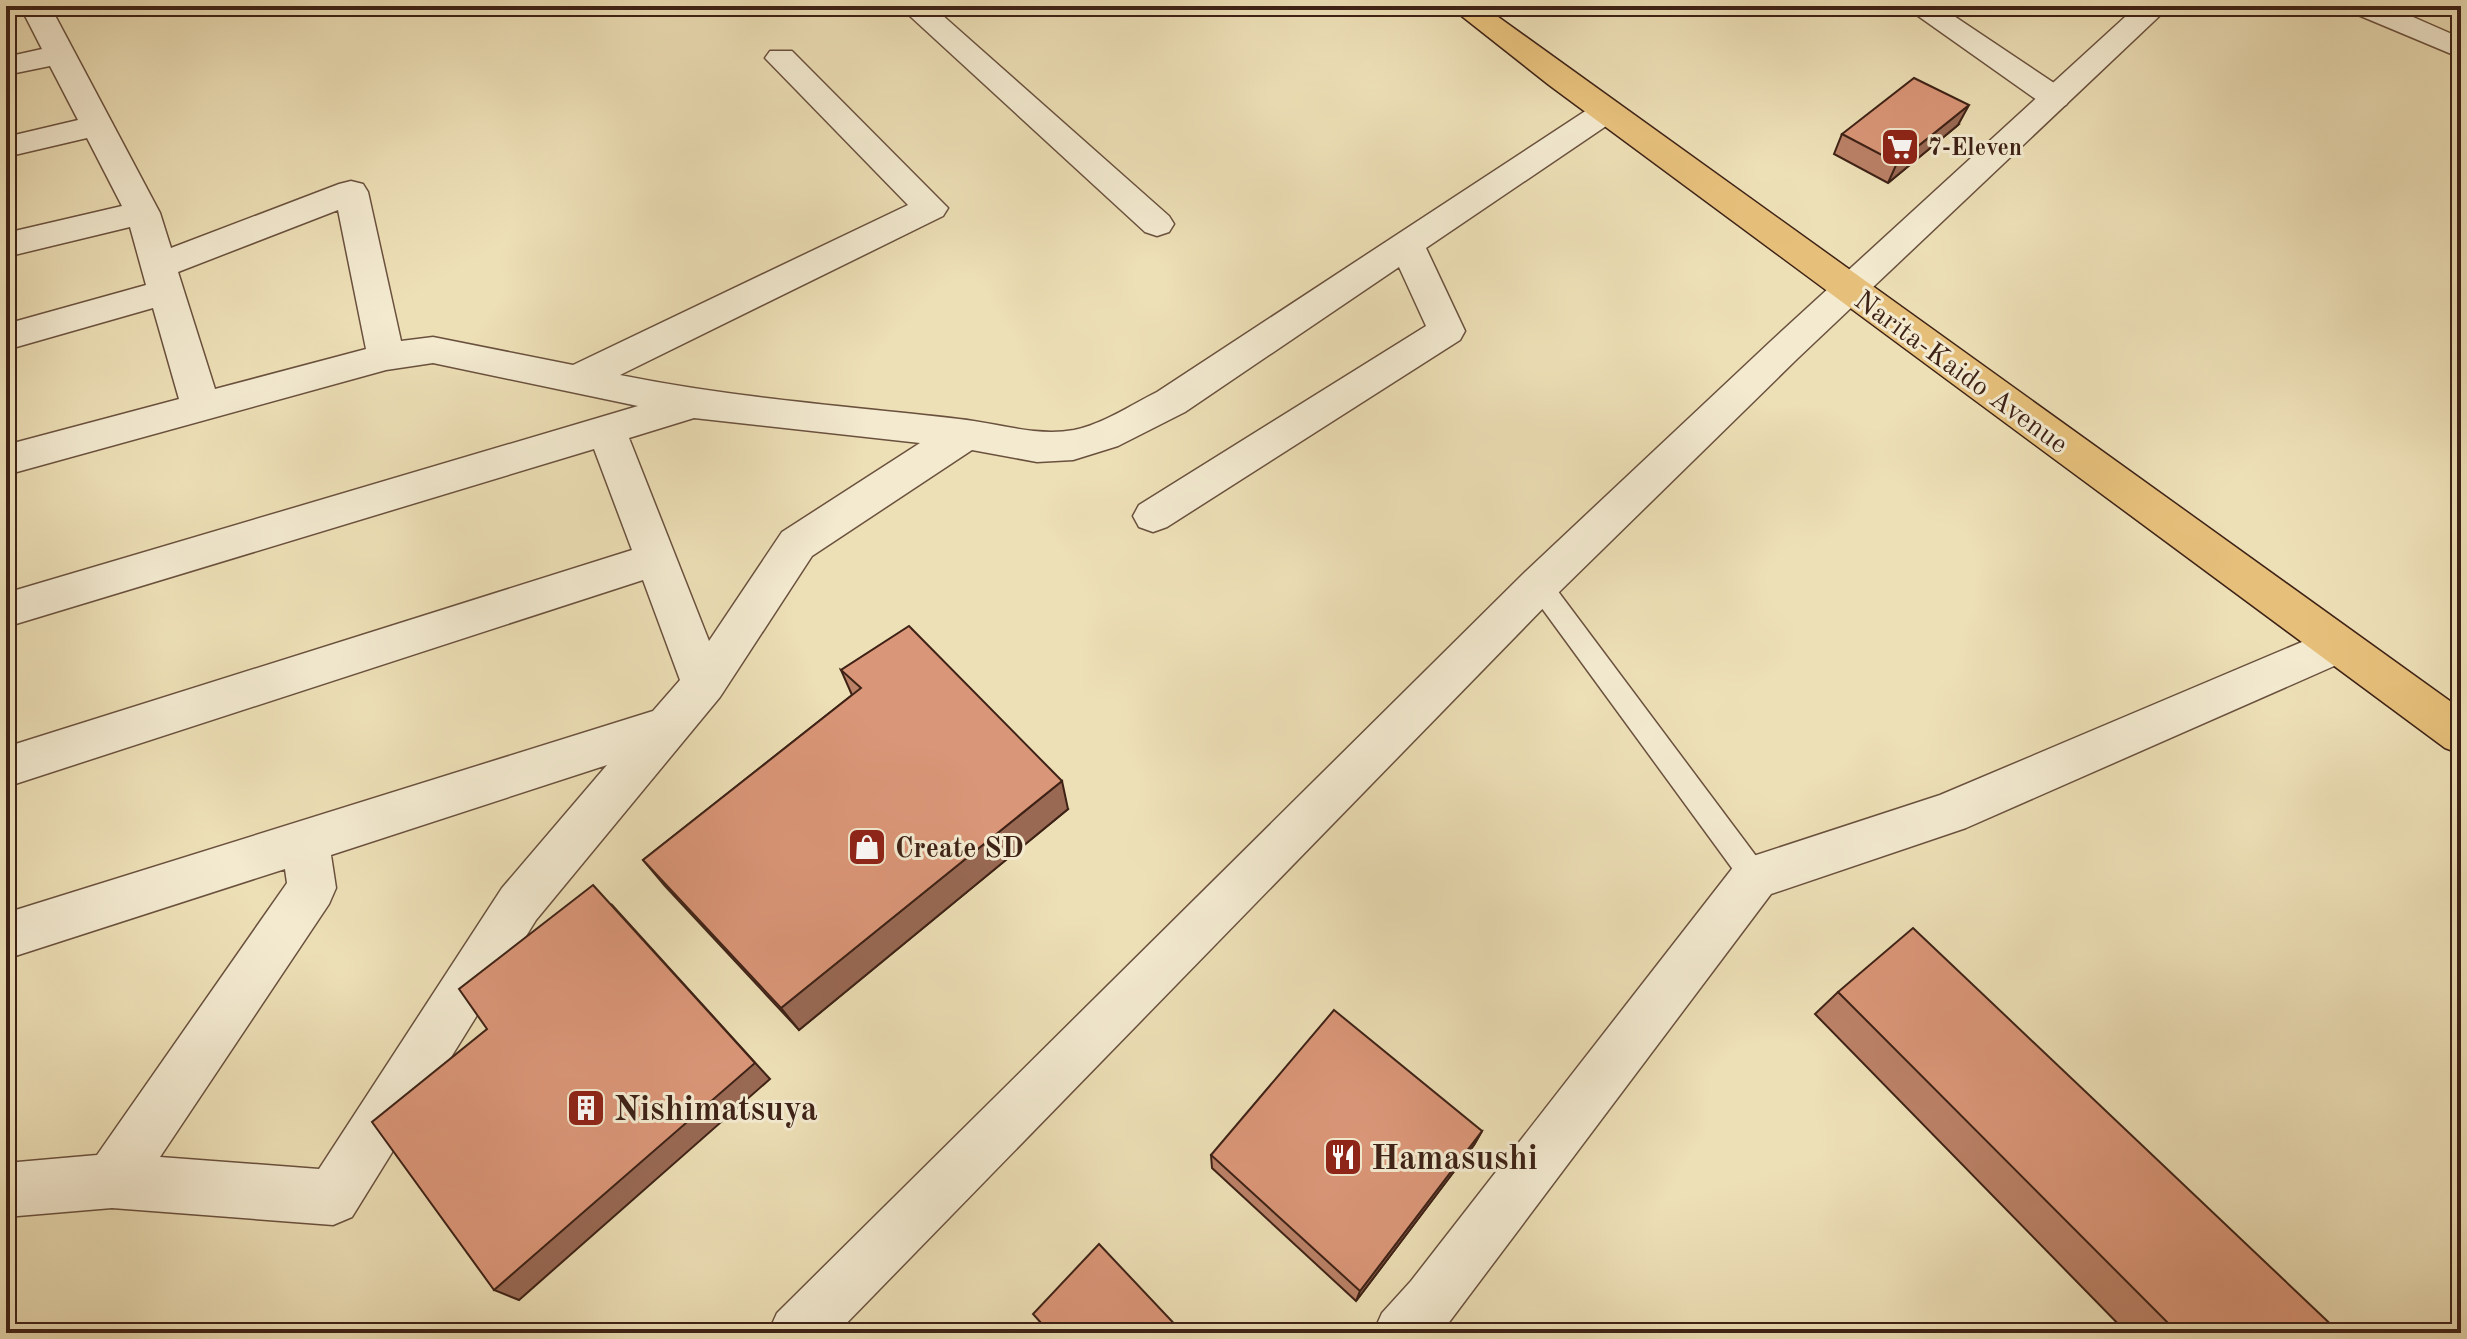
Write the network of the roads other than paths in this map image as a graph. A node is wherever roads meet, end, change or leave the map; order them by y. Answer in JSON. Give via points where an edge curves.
{"nodes":[{"id":1,"x":35,"y":6,"type":"edge"},
{"id":2,"x":914,"y":6,"type":"edge"},
{"id":3,"x":1464,"y":6,"type":"edge"},
{"id":4,"x":1919,"y":6,"type":"edge"},
{"id":5,"x":2155,"y":6,"type":"edge"},
{"id":6,"x":2362,"y":6,"type":"edge"},
{"id":7,"x":2461,"y":49,"type":"edge"},
{"id":8,"x":60,"y":54,"type":"junction"},
{"id":9,"x":781,"y":58,"type":"dead end"},
{"id":10,"x":6,"y":66,"type":"edge"},
{"id":11,"x":2055,"y":98,"type":"junction"},
{"id":12,"x":1604,"y":113,"type":"junction"},
{"id":13,"x":98,"y":125,"type":"junction"},
{"id":14,"x":6,"y":147,"type":"edge"},
{"id":15,"x":143,"y":213,"type":"junction"},
{"id":16,"x":1157,"y":224,"type":"dead end"},
{"id":17,"x":6,"y":245,"type":"edge"},
{"id":18,"x":1407,"y":245,"type":"junction"},
{"id":19,"x":163,"y":279,"type":"junction"},
{"id":20,"x":1852,"y":290,"type":"junction"},
{"id":21,"x":6,"y":337,"type":"edge"},
{"id":22,"x":386,"y":357,"type":"junction"},
{"id":23,"x":580,"y":378,"type":"junction"},
{"id":24,"x":694,"y":404,"type":"junction"},
{"id":25,"x":201,"y":408,"type":"junction"},
{"id":26,"x":606,"y":430,"type":"junction"},
{"id":27,"x":966,"y":434,"type":"junction"},
{"id":28,"x":6,"y":460,"type":"edge"},
{"id":29,"x":1153,"y":516,"type":"dead end"},
{"id":30,"x":656,"y":559,"type":"junction"},
{"id":31,"x":1539,"y":585,"type":"junction"},
{"id":32,"x":6,"y":610,"type":"edge"},
{"id":33,"x":2335,"y":646,"type":"junction"},
{"id":34,"x":704,"y":684,"type":"junction"},
{"id":35,"x":669,"y":726,"type":"junction"},
{"id":36,"x":2461,"y":734,"type":"edge"},
{"id":37,"x":6,"y":767,"type":"edge"},
{"id":38,"x":305,"y":841,"type":"junction"},
{"id":39,"x":1755,"y":877,"type":"junction"},
{"id":40,"x":6,"y":936,"type":"edge"},
{"id":41,"x":112,"y":1181,"type":"junction"},
{"id":42,"x":6,"y":1190,"type":"edge"},
{"id":43,"x":1418,"y":1327,"type":"edge"},
{"id":44,"x":797,"y":1333,"type":"edge"}],
"edges":[{"from":1,"to":8,"type":"street"},
{"from":2,"to":16,"type":"street"},
{"from":3,"to":12,"type":"highway","name":"Narita-Kaido Avenue"},
{"from":4,"to":11,"type":"street"},
{"from":5,"to":11,"type":"street"},
{"from":6,"to":7,"type":"street"},
{"from":8,"to":10,"type":"street"},
{"from":8,"to":13,"type":"street"},
{"from":9,"to":23,"type":"street","via":[[931,208]]},
{"from":11,"to":20,"type":"street"},
{"from":12,"to":18,"type":"street"},
{"from":12,"to":20,"type":"highway","name":"Narita-Kaido Avenue"},
{"from":13,"to":14,"type":"street"},
{"from":13,"to":15,"type":"street"},
{"from":15,"to":17,"type":"street"},
{"from":15,"to":19,"type":"street"},
{"from":18,"to":27,"type":"street","via":[[1171,402],[1104,436],[1037,447]]},
{"from":18,"to":29,"type":"street","via":[[1447,331]]},
{"from":19,"to":21,"type":"street"},
{"from":19,"to":22,"type":"street","via":[[351,192]]},
{"from":19,"to":25,"type":"street"},
{"from":20,"to":31,"type":"street"},
{"from":20,"to":33,"type":"highway","name":"Narita-Kaido Avenue"},
{"from":22,"to":23,"type":"street","via":[[433,350]]},
{"from":22,"to":25,"type":"street"},
{"from":23,"to":24,"type":"street"},
{"from":24,"to":26,"type":"street"},
{"from":24,"to":27,"type":"street"},
{"from":25,"to":28,"type":"street"},
{"from":26,"to":30,"type":"street"},
{"from":26,"to":32,"type":"street"},
{"from":27,"to":34,"type":"street","via":[[797,544]]},
{"from":30,"to":34,"type":"street"},
{"from":30,"to":37,"type":"street"},
{"from":31,"to":39,"type":"lane"},
{"from":31,"to":44,"type":"street"},
{"from":33,"to":36,"type":"highway","name":"Narita-Kaido Avenue"},
{"from":33,"to":39,"type":"street","via":[[1949,813]]},
{"from":34,"to":35,"type":"street"},
{"from":35,"to":38,"type":"street"},
{"from":35,"to":41,"type":"street","via":[[519,904],[333,1198]]},
{"from":38,"to":40,"type":"street"},
{"from":38,"to":41,"type":"street","via":[[312,888]]},
{"from":39,"to":43,"type":"street"},
{"from":41,"to":42,"type":"street"}]}
